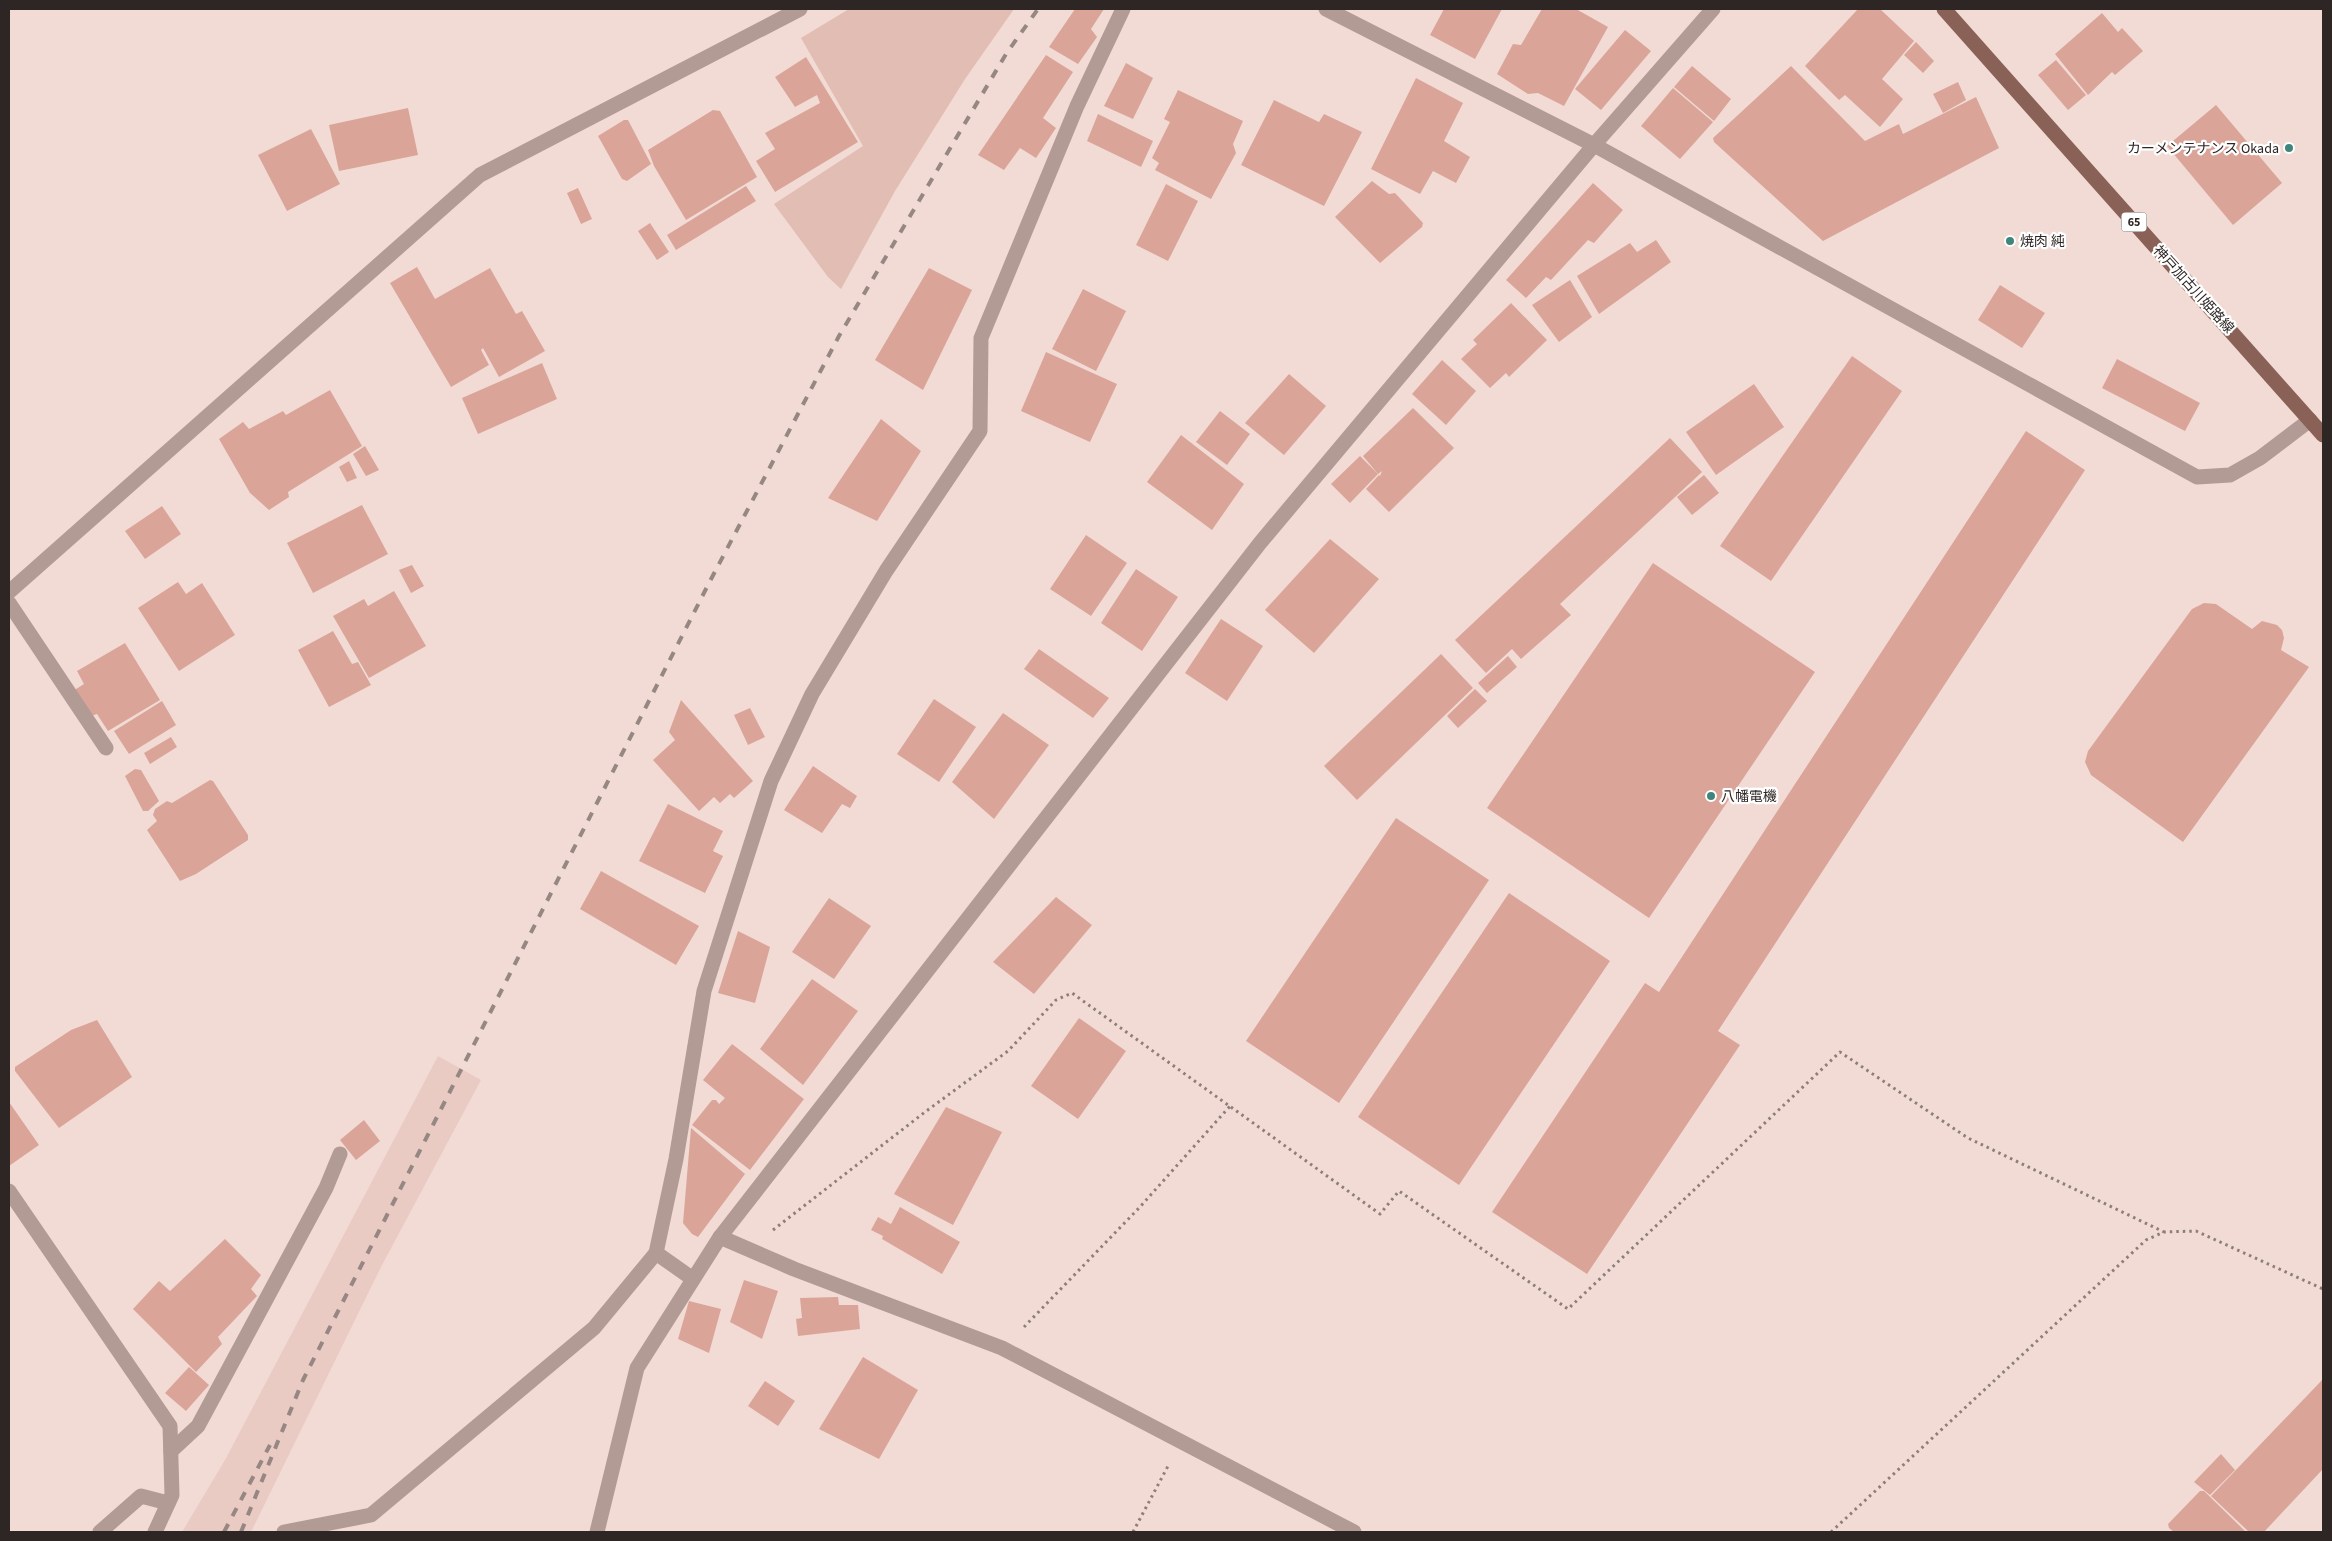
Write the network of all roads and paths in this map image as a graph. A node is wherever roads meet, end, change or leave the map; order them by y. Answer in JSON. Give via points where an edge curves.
{"nodes":[{"id":1,"x":800,"y":9,"type":"edge"},
{"id":2,"x":1123,"y":9,"type":"edge"},
{"id":3,"x":1326,"y":9,"type":"edge"},
{"id":4,"x":1713,"y":9,"type":"edge"},
{"id":5,"x":1944,"y":9,"type":"edge"},
{"id":6,"x":1594,"y":145,"type":"junction"},
{"id":7,"x":2310,"y":420,"type":"junction"},
{"id":8,"x":2323,"y":435,"type":"edge"},
{"id":9,"x":9,"y":592,"type":"edge"},
{"id":10,"x":9,"y":603,"type":"edge"},
{"id":11,"x":106,"y":748,"type":"dead end"},
{"id":12,"x":1231,"y":1105,"type":"junction"},
{"id":13,"x":340,"y":1154,"type":"dead end"},
{"id":14,"x":9,"y":1191,"type":"edge"},
{"id":15,"x":2164,"y":1232,"type":"junction"},
{"id":16,"x":720,"y":1237,"type":"junction"},
{"id":17,"x":747,"y":1250,"type":"junction"},
{"id":18,"x":656,"y":1254,"type":"junction"},
{"id":19,"x":693,"y":1279,"type":"junction"},
{"id":20,"x":2323,"y":1289,"type":"edge"},
{"id":21,"x":1002,"y":1348,"type":"junction"},
{"id":22,"x":1181,"y":1441,"type":"junction"},
{"id":23,"x":171,"y":1451,"type":"junction"},
{"id":24,"x":168,"y":1503,"type":"junction"},
{"id":25,"x":100,"y":1532,"type":"edge"},
{"id":26,"x":155,"y":1532,"type":"edge"},
{"id":27,"x":284,"y":1532,"type":"edge"},
{"id":28,"x":597,"y":1532,"type":"edge"},
{"id":29,"x":1133,"y":1532,"type":"edge"},
{"id":30,"x":1354,"y":1532,"type":"edge"},
{"id":31,"x":1831,"y":1532,"type":"edge"}],
"edges":[{"from":1,"to":9,"type":"street","via":[[480,175]]},
{"from":2,"to":18,"type":"street","via":[[1077,106],[981,338],[980,431],[886,571],[817,686],[772,782],[704,991],[676,1159]]},
{"from":3,"to":6,"type":"street"},
{"from":4,"to":6,"type":"street"},
{"from":5,"to":7,"type":"main road","name":"神戸加古川姫路線","number":"65"},
{"from":6,"to":7,"type":"street","via":[[2197,477],[2230,475],[2260,458]]},
{"from":6,"to":16,"type":"street","via":[[1260,543]]},
{"from":7,"to":8,"type":"main road","name":"神戸加古川姫路線","number":"65"},
{"from":10,"to":11,"type":"street"},
{"from":12,"to":15,"type":"path","via":[[1380,1214],[1399,1191],[1568,1309],[1840,1052],[1968,1138]]},
{"from":12,"to":17,"type":"path","via":[[1072,993],[1056,1000],[1008,1051]]},
{"from":12,"to":21,"type":"path","via":[[1139,1208]]},
{"from":13,"to":23,"type":"street","via":[[326,1188],[198,1426]]},
{"from":14,"to":23,"type":"street","via":[[170,1426]]},
{"from":15,"to":20,"type":"path","via":[[2196,1231]]},
{"from":15,"to":31,"type":"path","via":[[2146,1240],[2128,1255]]},
{"from":16,"to":17,"type":"street"},
{"from":16,"to":19,"type":"street"},
{"from":17,"to":21,"type":"street"},
{"from":18,"to":19,"type":"street"},
{"from":18,"to":27,"type":"street","via":[[594,1328],[371,1515]]},
{"from":19,"to":28,"type":"street","via":[[637,1368]]},
{"from":21,"to":22,"type":"street"},
{"from":22,"to":29,"type":"path"},
{"from":22,"to":30,"type":"street"},
{"from":23,"to":24,"type":"street","via":[[172,1495]]},
{"from":24,"to":25,"type":"street","via":[[141,1496]]},
{"from":24,"to":26,"type":"street"}]}
